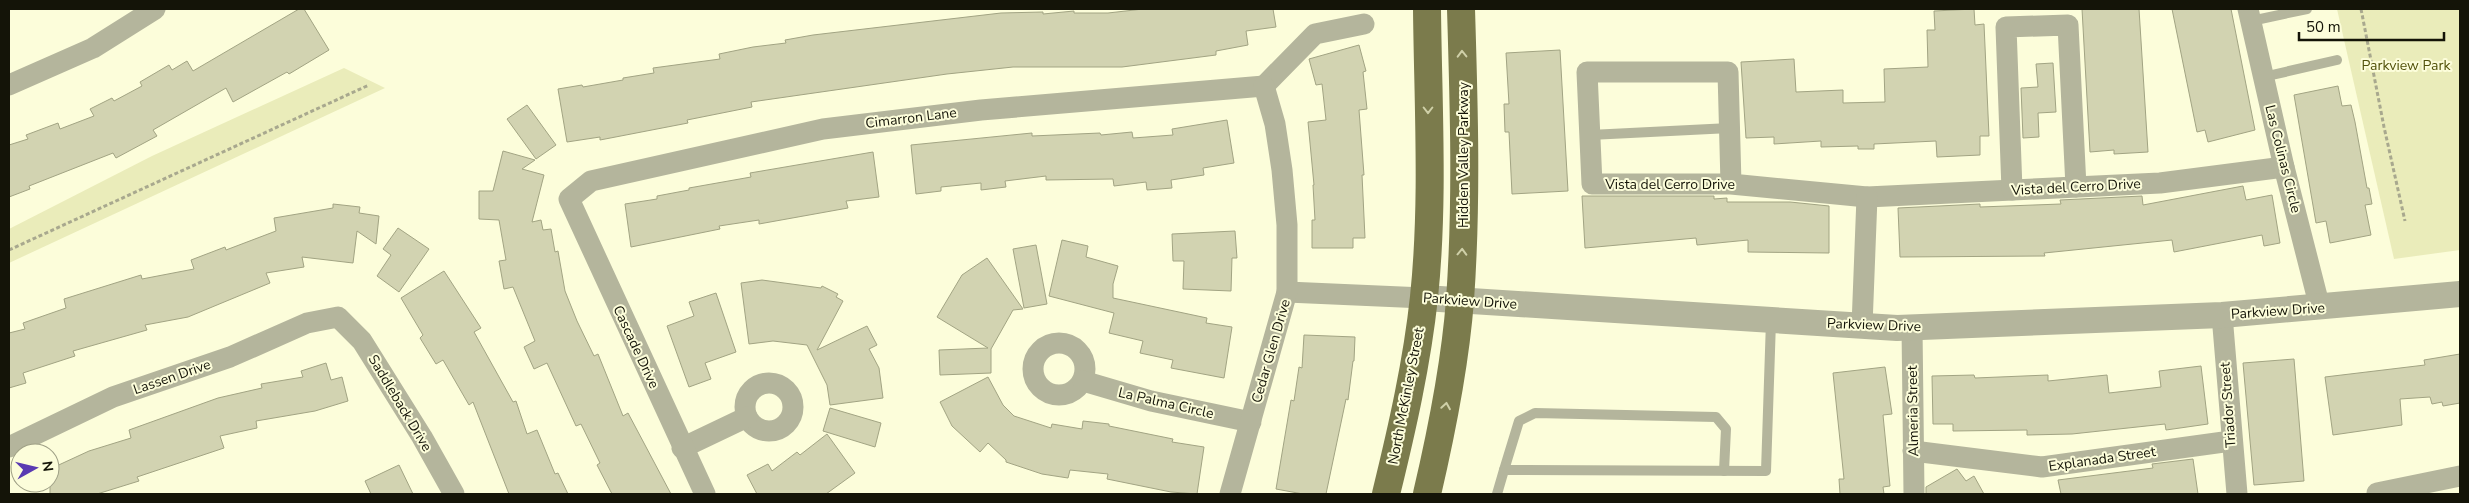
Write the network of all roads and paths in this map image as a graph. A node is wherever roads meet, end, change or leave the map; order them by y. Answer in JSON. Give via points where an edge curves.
{"nodes":[{"id":1,"x":155,"y":9,"type":"edge"},
{"id":2,"x":1426,"y":9,"type":"edge"},
{"id":3,"x":1461,"y":9,"type":"edge"},
{"id":4,"x":2307,"y":9,"type":"edge"},
{"id":5,"x":2361,"y":9,"type":"edge"},
{"id":6,"x":2249,"y":15,"type":"edge"},
{"id":7,"x":1364,"y":24,"type":"dead end"},
{"id":8,"x":2337,"y":60,"type":"dead end"},
{"id":9,"x":2264,"y":77,"type":"junction"},
{"id":10,"x":9,"y":85,"type":"edge"},
{"id":11,"x":369,"y":85,"type":"dead end"},
{"id":12,"x":1264,"y":86,"type":"junction"},
{"id":13,"x":1730,"y":128,"type":"junction"},
{"id":14,"x":1590,"y":134,"type":"junction"},
{"id":15,"x":2284,"y":167,"type":"junction"},
{"id":16,"x":1731,"y":184,"type":"junction"},
{"id":17,"x":2076,"y":187,"type":"junction"},
{"id":18,"x":2012,"y":190,"type":"junction"},
{"id":19,"x":1867,"y":197,"type":"junction"},
{"id":20,"x":569,"y":200,"type":"joint"},
{"id":21,"x":2405,"y":221,"type":"dead end"},
{"id":22,"x":9,"y":250,"type":"edge"},
{"id":23,"x":1287,"y":292,"type":"junction"},
{"id":24,"x":2460,"y":294,"type":"edge"},
{"id":25,"x":1424,"y":298,"type":"junction"},
{"id":26,"x":1460,"y":300,"type":"junction"},
{"id":27,"x":2320,"y":308,"type":"junction"},
{"id":28,"x":2222,"y":315,"type":"junction"},
{"id":29,"x":338,"y":317,"type":"joint"},
{"id":30,"x":1771,"y":320,"type":"junction"},
{"id":31,"x":1862,"y":326,"type":"junction"},
{"id":32,"x":1912,"y":327,"type":"junction"},
{"id":33,"x":1083,"y":381,"type":"dead end"},
{"id":34,"x":747,"y":417,"type":"dead end"},
{"id":35,"x":1251,"y":422,"type":"junction"},
{"id":36,"x":2231,"y":441,"type":"junction"},
{"id":37,"x":9,"y":446,"type":"edge"},
{"id":38,"x":682,"y":448,"type":"junction"},
{"id":39,"x":1913,"y":451,"type":"junction"},
{"id":40,"x":1504,"y":470,"type":"junction"},
{"id":41,"x":1724,"y":471,"type":"junction"},
{"id":42,"x":2460,"y":476,"type":"edge"},
{"id":43,"x":454,"y":494,"type":"edge"},
{"id":44,"x":705,"y":494,"type":"edge"},
{"id":45,"x":1230,"y":494,"type":"edge"},
{"id":46,"x":1386,"y":494,"type":"edge"},
{"id":47,"x":1426,"y":494,"type":"edge"},
{"id":48,"x":1497,"y":494,"type":"edge"},
{"id":49,"x":1914,"y":494,"type":"edge"},
{"id":50,"x":2236,"y":494,"type":"edge"},
{"id":51,"x":2377,"y":494,"type":"edge"}],
"edges":[{"from":1,"to":10,"type":"street","via":[[93,48]]},
{"from":2,"to":25,"type":"main road","one_way":true,"via":[[1428,172]]},
{"from":26,"to":3,"type":"main road","name":"Hidden Valley Parkway","one_way":true,"via":[[1464,126]]},
{"from":4,"to":6,"type":"lane"},
{"from":5,"to":21,"type":"path"},
{"from":6,"to":9,"type":"street","name":"Las Colinas Circle"},
{"from":7,"to":12,"type":"street","via":[[1315,34]]},
{"from":8,"to":9,"type":"lane"},
{"from":9,"to":15,"type":"street","name":"Las Colinas Circle"},
{"from":11,"to":22,"type":"path"},
{"from":12,"to":20,"type":"street","name":"Cimarron Lane","via":[[982,110],[823,129],[591,181]]},
{"from":12,"to":23,"type":"street","name":"Cedar Glen Drive","via":[[1275,124],[1282,170],[1287,225]]},
{"from":13,"to":14,"type":"lane"},
{"from":13,"to":14,"type":"street","via":[[1728,72],[1587,72]]},
{"from":13,"to":16,"type":"street"},
{"from":14,"to":16,"type":"street","name":"Vista del Cerro Drive","via":[[1592,184]]},
{"from":15,"to":17,"type":"street","name":"Vista del Cerro Drive","via":[[2160,183]]},
{"from":15,"to":27,"type":"street","name":"Las Colinas Circle"},
{"from":16,"to":19,"type":"street","name":"Vista del Cerro Drive"},
{"from":17,"to":18,"type":"street","name":"Vista del Cerro Drive"},
{"from":17,"to":18,"type":"street","via":[[2068,24],[2006,27]]},
{"from":18,"to":19,"type":"street","name":"Vista del Cerro Drive"},
{"from":19,"to":31,"type":"street"},
{"from":20,"to":38,"type":"street","name":"Cascade Drive"},
{"from":23,"to":25,"type":"street","name":"Parkview Drive"},
{"from":23,"to":35,"type":"street","name":"Cedar Glen Drive"},
{"from":24,"to":27,"type":"street","name":"Parkview Drive"},
{"from":25,"to":26,"type":"street","name":"Parkview Drive"},
{"from":25,"to":46,"type":"main road","name":"North McKinley Street","via":[[1405,416]]},
{"from":26,"to":30,"type":"street","name":"Parkview Drive"},
{"from":47,"to":26,"type":"main road","one_way":true,"via":[[1443,423]]},
{"from":27,"to":28,"type":"street","name":"Parkview Drive"},
{"from":28,"to":32,"type":"street","name":"Parkview Drive"},
{"from":28,"to":36,"type":"street","name":"Triador Street"},
{"from":29,"to":37,"type":"street","name":"Lassen Drive","via":[[307,323],[230,357],[113,397]]},
{"from":29,"to":43,"type":"street","name":"Saddleback Drive","via":[[362,341]]},
{"from":30,"to":31,"type":"street","name":"Parkview Drive"},
{"from":30,"to":41,"type":"lane","via":[[1766,471]]},
{"from":31,"to":32,"type":"street","name":"Parkview Drive"},
{"from":32,"to":39,"type":"street","name":"Almeria Street"},
{"from":33,"to":35,"type":"street","name":"La Palma Circle","via":[[1151,401]]},
{"from":34,"to":38,"type":"street"},
{"from":35,"to":45,"type":"street","name":"Cedar Glen Drive"},
{"from":36,"to":39,"type":"street","name":"Explanada Street","via":[[2042,467]]},
{"from":36,"to":50,"type":"street","name":"Triador Street"},
{"from":38,"to":44,"type":"street","name":"Cascade Drive"},
{"from":39,"to":49,"type":"street","name":"Almeria Street"},
{"from":40,"to":41,"type":"lane"},
{"from":40,"to":41,"type":"lane","via":[[1519,421],[1535,413],[1716,417],[1726,429]]},
{"from":40,"to":48,"type":"lane"},
{"from":42,"to":51,"type":"street"}]}
